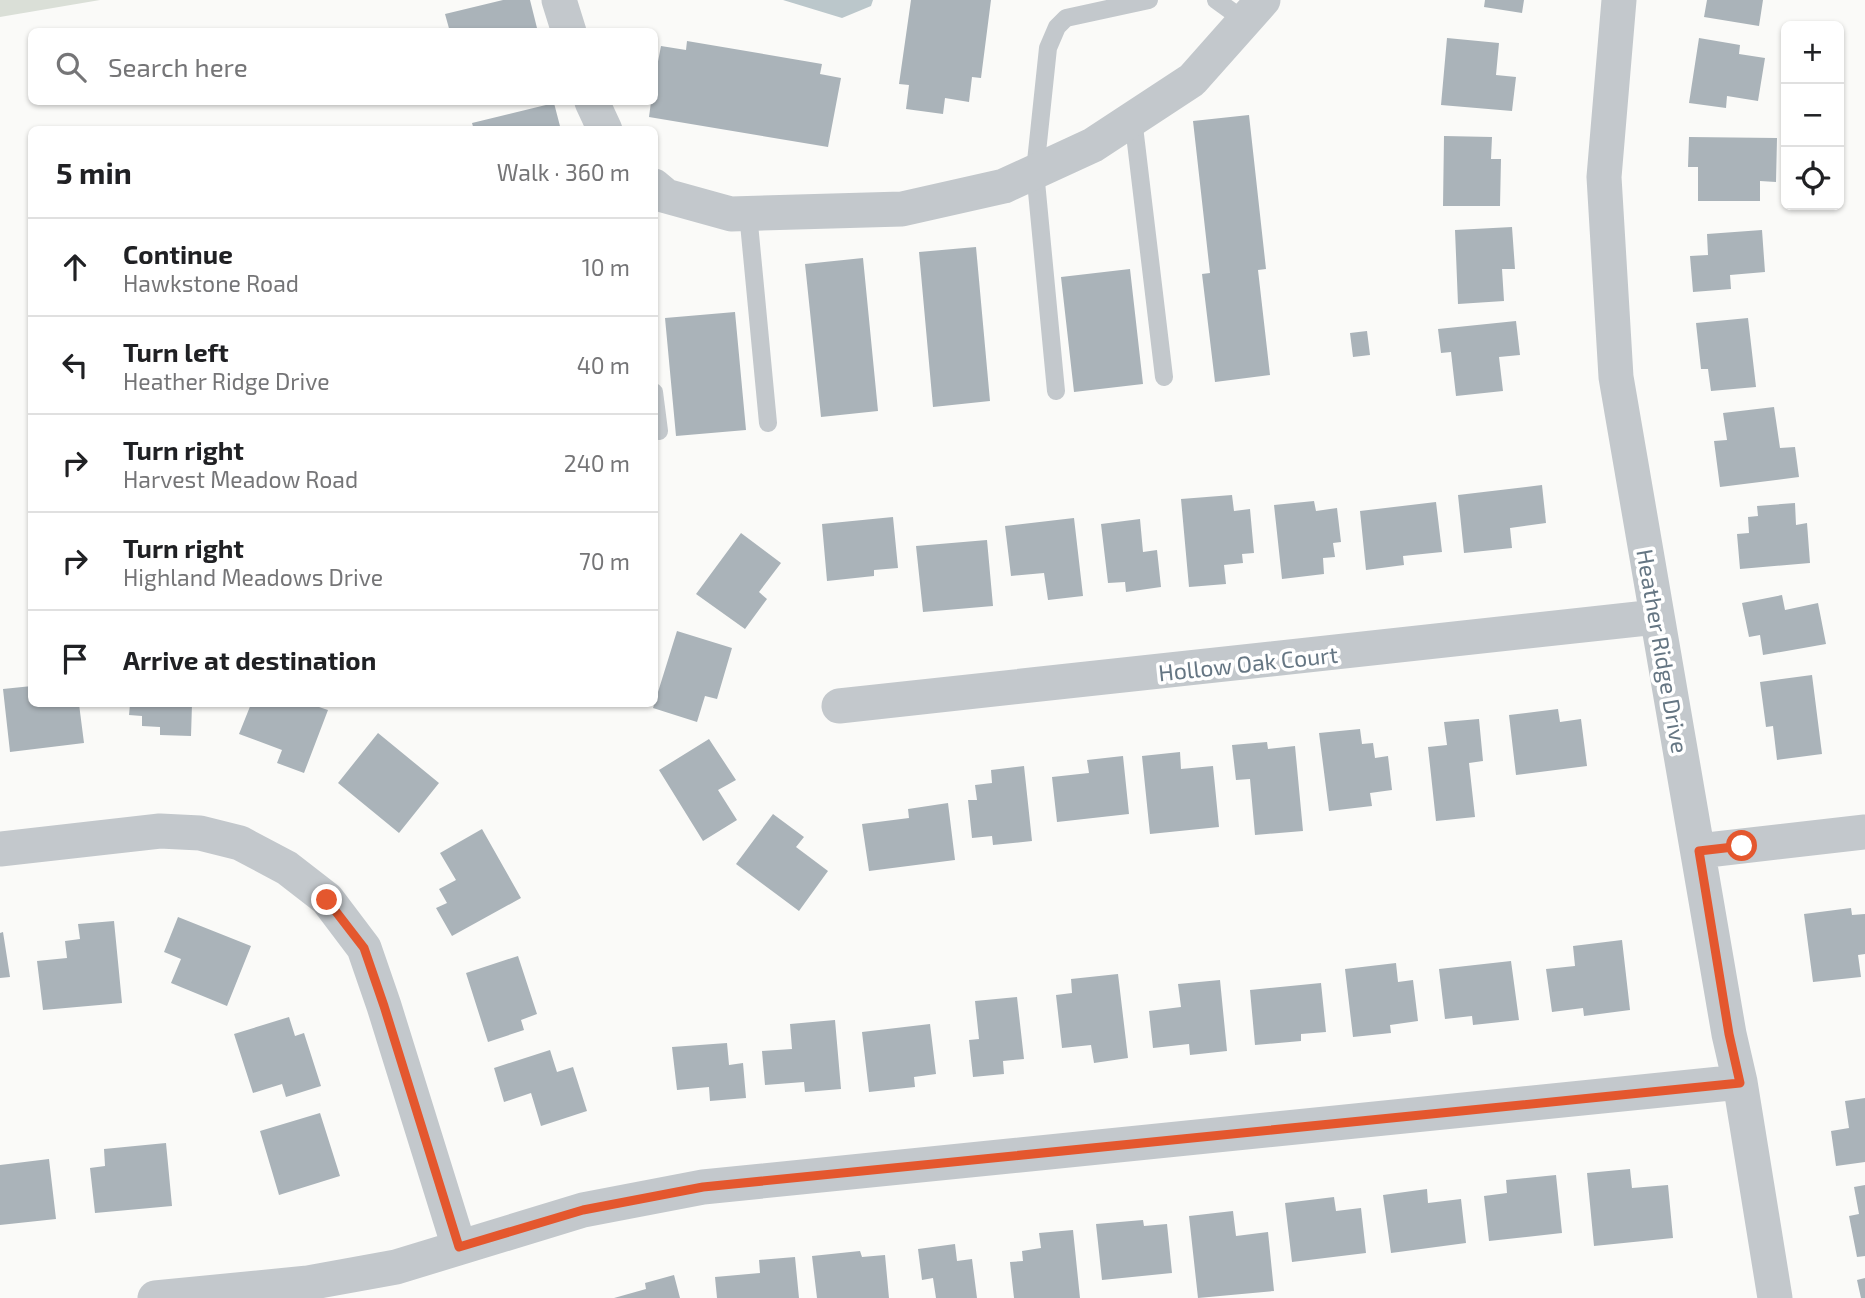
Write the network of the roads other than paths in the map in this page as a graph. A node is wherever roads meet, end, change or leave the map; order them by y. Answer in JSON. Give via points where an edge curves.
{"nodes":[{"id":1,"x":559,"y":0,"type":"edge"},
{"id":2,"x":1149,"y":0,"type":"edge"},
{"id":3,"x":1216,"y":0,"type":"edge"},
{"id":4,"x":1619,"y":0,"type":"edge"},
{"id":5,"x":1254,"y":10,"type":"edge"},
{"id":6,"x":568,"y":28,"type":"edge"},
{"id":7,"x":593,"y":105,"type":"edge"},
{"id":8,"x":1133,"y":118,"type":"junction"},
{"id":9,"x":603,"y":126,"type":"edge"},
{"id":10,"x":1035,"y":171,"type":"junction"},
{"id":11,"x":658,"y":189,"type":"edge"},
{"id":12,"x":748,"y":213,"type":"junction"},
{"id":13,"x":1164,"y":377,"type":"dead end"},
{"id":14,"x":1056,"y":391,"type":"dead end"},
{"id":15,"x":658,"y":423,"type":"edge"},
{"id":16,"x":768,"y":423,"type":"dead end"},
{"id":17,"x":659,"y":431,"type":"dead end"},
{"id":18,"x":1656,"y":617,"type":"junction"},
{"id":19,"x":839,"y":706,"type":"dead end"},
{"id":20,"x":1865,"y":832,"type":"edge"},
{"id":21,"x":0,"y":849,"type":"edge"},
{"id":22,"x":1699,"y":851,"type":"junction"},
{"id":23,"x":1740,"y":1083,"type":"junction"},
{"id":24,"x":459,"y":1247,"type":"junction"},
{"id":25,"x":155,"y":1298,"type":"edge"},
{"id":26,"x":1775,"y":1298,"type":"edge"}],
"edges":[{"from":1,"to":6,"type":"street"},
{"from":2,"to":10,"type":"lane","via":[[1066,18],[1057,27],[1048,48]]},
{"from":3,"to":5,"type":"lane"},
{"from":4,"to":18,"type":"street","name":"Heather Ridge Drive","via":[[1604,177],[1616,377]]},
{"from":5,"to":8,"type":"street","via":[[1192,80]]},
{"from":7,"to":9,"type":"street"},
{"from":8,"to":10,"type":"street","via":[[1093,145]]},
{"from":8,"to":13,"type":"lane"},
{"from":10,"to":12,"type":"street","via":[[1004,186],[902,209]]},
{"from":10,"to":14,"type":"lane"},
{"from":11,"to":12,"type":"street","via":[[666,196],[731,214]]},
{"from":12,"to":16,"type":"lane"},
{"from":15,"to":17,"type":"lane"},
{"from":18,"to":19,"type":"street","name":"Hollow Oak Court"},
{"from":18,"to":22,"type":"street","name":"Heather Ridge Drive"},
{"from":20,"to":22,"type":"street"},
{"from":21,"to":24,"type":"street","via":[[160,831],[200,833],[240,843],[287,868],[327,900],[364,948]]},
{"from":22,"to":23,"type":"street","name":"Heather Ridge Drive"},
{"from":23,"to":24,"type":"street","via":[[703,1187],[583,1210]]},
{"from":23,"to":26,"type":"street","name":"Heather Ridge Drive"},
{"from":24,"to":25,"type":"street","via":[[396,1267],[308,1283]]}]}
